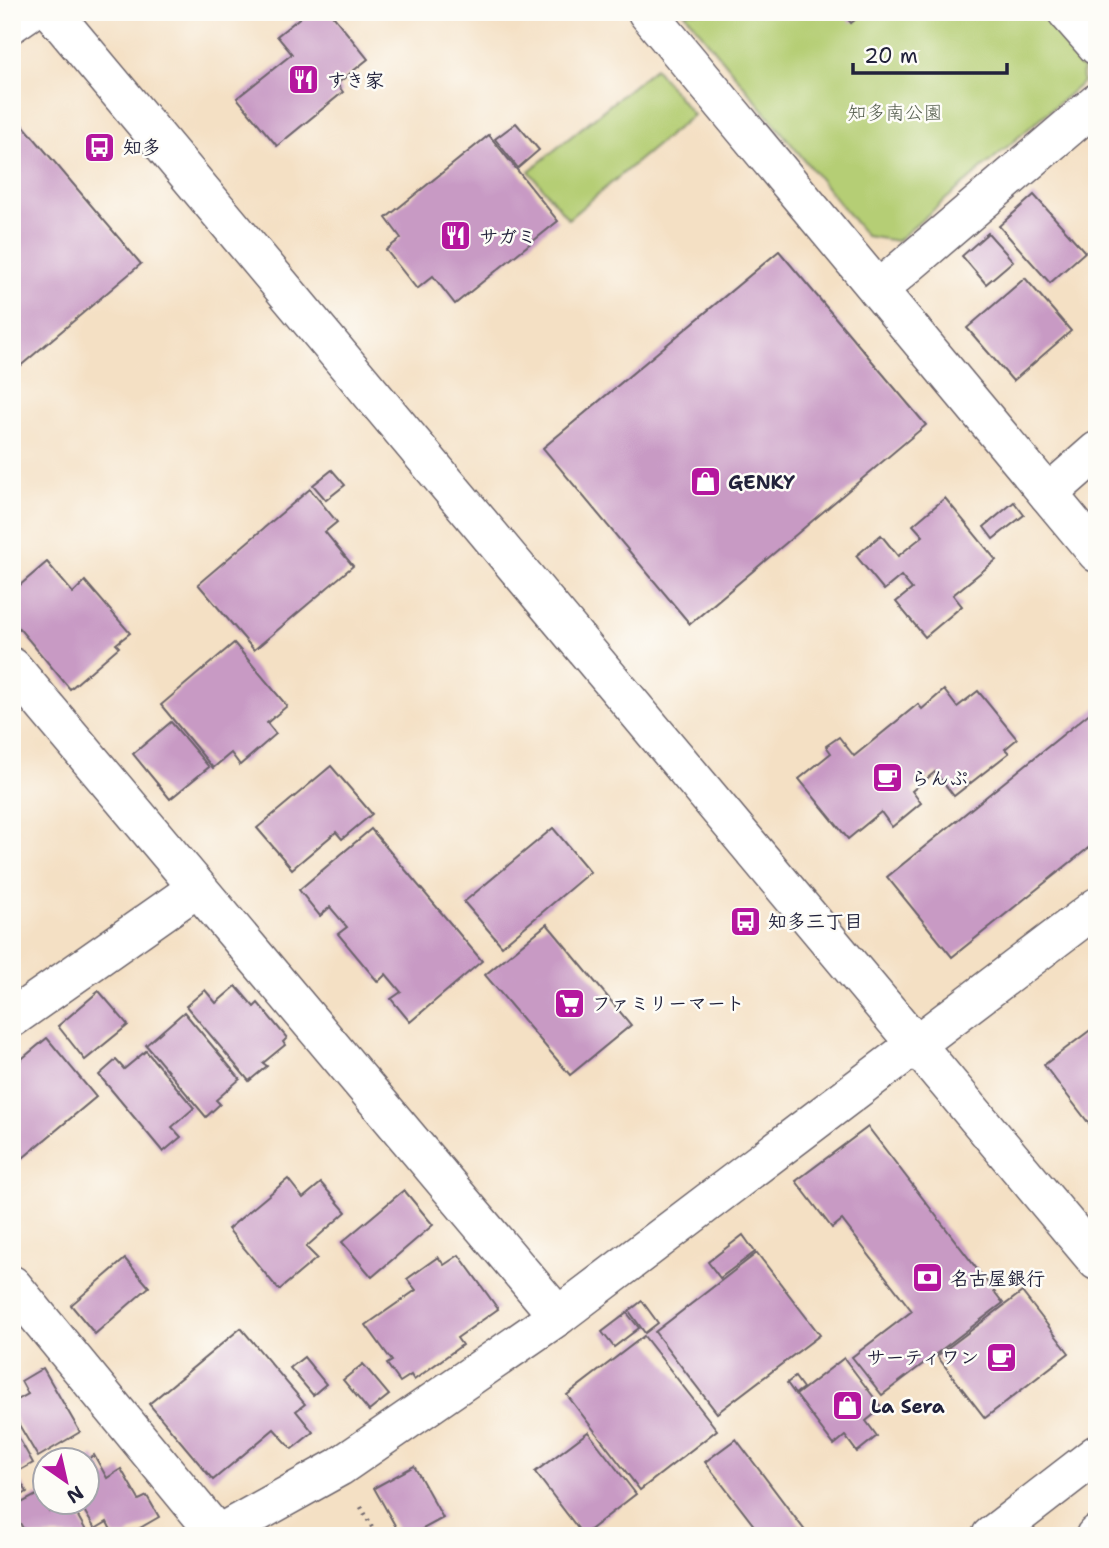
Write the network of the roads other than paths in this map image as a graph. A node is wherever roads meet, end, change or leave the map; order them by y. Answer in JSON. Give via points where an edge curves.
{"nodes":[{"id":1,"x":28,"y":12,"type":"edge"},
{"id":2,"x":52,"y":12,"type":"edge"},
{"id":3,"x":647,"y":12,"type":"edge"},
{"id":4,"x":1066,"y":12,"type":"edge"},
{"id":5,"x":12,"y":23,"type":"edge"},
{"id":6,"x":1097,"y":46,"type":"edge"},
{"id":7,"x":1097,"y":103,"type":"edge"},
{"id":8,"x":878,"y":290,"type":"junction"},
{"id":9,"x":1097,"y":451,"type":"edge"},
{"id":10,"x":1048,"y":494,"type":"junction"},
{"id":11,"x":1097,"y":553,"type":"edge"},
{"id":12,"x":12,"y":667,"type":"edge"},
{"id":13,"x":197,"y":888,"type":"junction"},
{"id":14,"x":1097,"y":906,"type":"edge"},
{"id":15,"x":12,"y":1018,"type":"edge"},
{"id":16,"x":915,"y":1044,"type":"junction"},
{"id":17,"x":1097,"y":1261,"type":"edge"},
{"id":18,"x":12,"y":1285,"type":"edge"},
{"id":19,"x":558,"y":1316,"type":"junction"},
{"id":20,"x":1097,"y":1454,"type":"edge"},
{"id":21,"x":216,"y":1535,"type":"edge"},
{"id":22,"x":991,"y":1536,"type":"edge"}],
"edges":[{"from":1,"to":5,"type":"street"},
{"from":2,"to":16,"type":"street"},
{"from":3,"to":8,"type":"street"},
{"from":4,"to":6,"type":"street"},
{"from":7,"to":8,"type":"street"},
{"from":8,"to":10,"type":"street"},
{"from":9,"to":10,"type":"street"},
{"from":10,"to":11,"type":"street"},
{"from":12,"to":13,"type":"street"},
{"from":13,"to":15,"type":"street"},
{"from":13,"to":19,"type":"street"},
{"from":14,"to":16,"type":"street"},
{"from":16,"to":17,"type":"street"},
{"from":16,"to":19,"type":"street"},
{"from":18,"to":21,"type":"street"},
{"from":19,"to":21,"type":"street","via":[[339,1467]]},
{"from":20,"to":22,"type":"street"}]}
